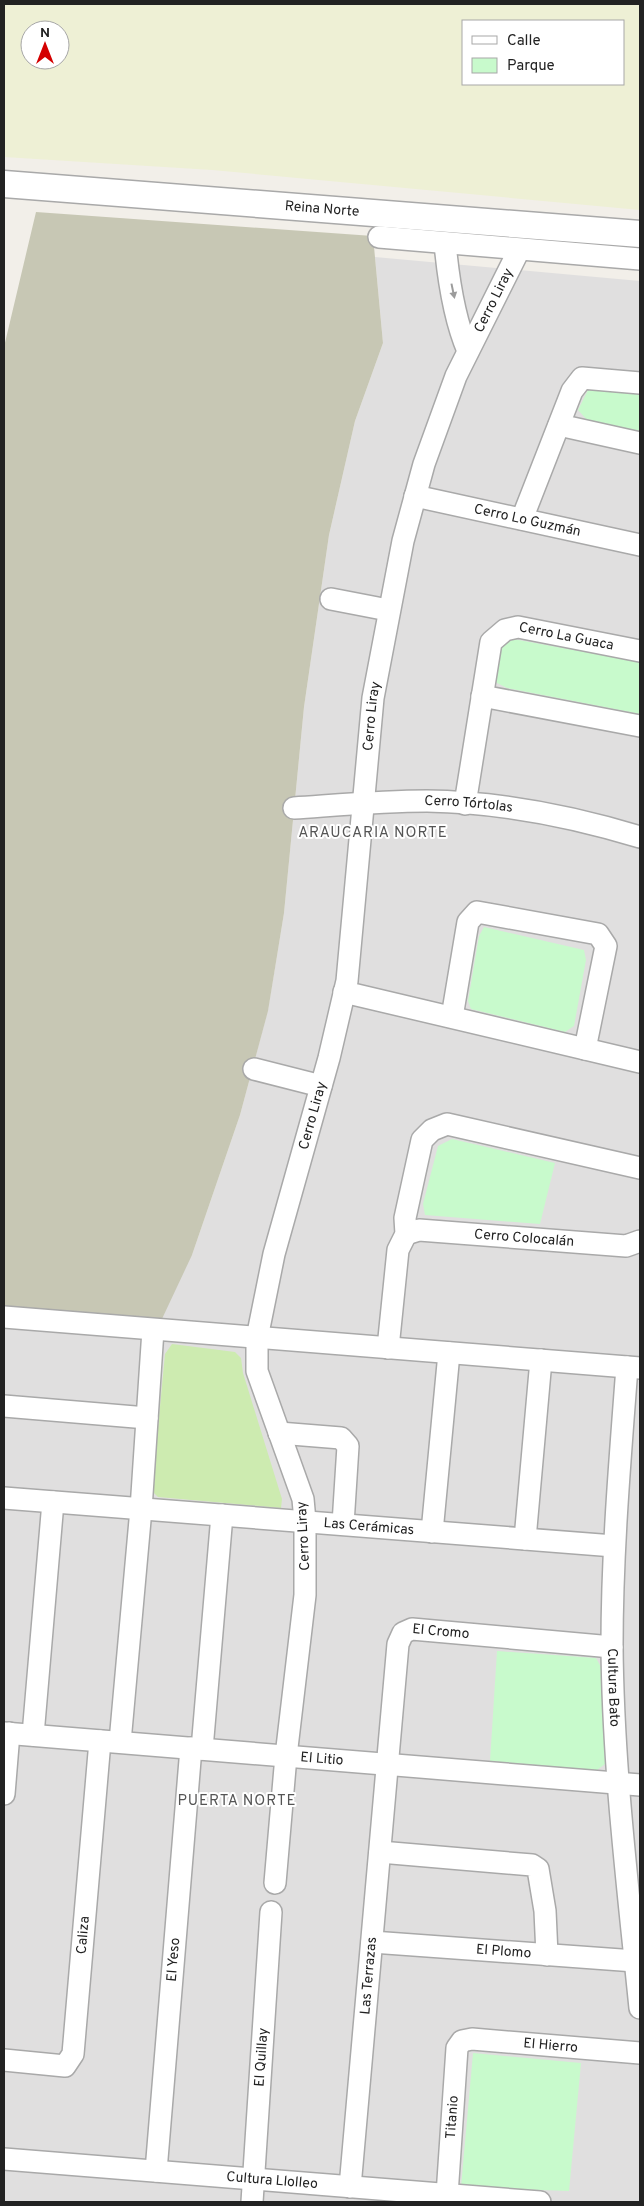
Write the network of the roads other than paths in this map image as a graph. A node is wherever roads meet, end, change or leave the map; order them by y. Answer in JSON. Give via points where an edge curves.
{"nodes":[{"id":1,"x":4,"y":184,"type":"edge"},
{"id":2,"x":640,"y":234,"type":"edge"},
{"id":3,"x":379,"y":237,"type":"dead end"},
{"id":4,"x":445,"y":244,"type":"junction"},
{"id":5,"x":519,"y":250,"type":"junction"},
{"id":6,"x":640,"y":259,"type":"edge"},
{"id":7,"x":468,"y":351,"type":"junction"},
{"id":8,"x":640,"y":382,"type":"edge"},
{"id":9,"x":559,"y":425,"type":"junction"},
{"id":10,"x":640,"y":443,"type":"edge"},
{"id":11,"x":415,"y":496,"type":"junction"},
{"id":12,"x":522,"y":519,"type":"junction"},
{"id":13,"x":640,"y":545,"type":"edge"},
{"id":14,"x":331,"y":599,"type":"dead end"},
{"id":15,"x":388,"y":610,"type":"junction"},
{"id":16,"x":640,"y":651,"type":"edge"},
{"id":17,"x":482,"y":696,"type":"junction"},
{"id":18,"x":640,"y":726,"type":"edge"},
{"id":19,"x":364,"y":803,"type":"junction"},
{"id":20,"x":465,"y":804,"type":"junction"},
{"id":21,"x":294,"y":808,"type":"dead end"},
{"id":22,"x":640,"y":837,"type":"edge"},
{"id":23,"x":344,"y":992,"type":"junction"},
{"id":24,"x":452,"y":1018,"type":"junction"},
{"id":25,"x":585,"y":1049,"type":"junction"},
{"id":26,"x":640,"y":1062,"type":"edge"},
{"id":27,"x":254,"y":1070,"type":"dead end"},
{"id":28,"x":321,"y":1086,"type":"junction"},
{"id":29,"x":640,"y":1168,"type":"edge"},
{"id":30,"x":406,"y":1234,"type":"junction"},
{"id":31,"x":640,"y":1241,"type":"edge"},
{"id":32,"x":4,"y":1317,"type":"edge"},
{"id":33,"x":153,"y":1330,"type":"junction"},
{"id":34,"x":257,"y":1338,"type":"junction"},
{"id":35,"x":388,"y":1348,"type":"junction"},
{"id":36,"x":449,"y":1353,"type":"junction"},
{"id":37,"x":541,"y":1360,"type":"junction"},
{"id":38,"x":634,"y":1368,"type":"edge"},
{"id":39,"x":4,"y":1406,"type":"edge"},
{"id":40,"x":147,"y":1418,"type":"junction"},
{"id":41,"x":279,"y":1433,"type":"junction"},
{"id":42,"x":4,"y":1498,"type":"edge"},
{"id":43,"x":53,"y":1502,"type":"junction"},
{"id":44,"x":141,"y":1509,"type":"junction"},
{"id":45,"x":222,"y":1515,"type":"junction"},
{"id":46,"x":305,"y":1522,"type":"junction"},
{"id":47,"x":343,"y":1524,"type":"junction"},
{"id":48,"x":432,"y":1532,"type":"junction"},
{"id":49,"x":525,"y":1539,"type":"junction"},
{"id":50,"x":614,"y":1546,"type":"junction"},
{"id":51,"x":612,"y":1647,"type":"junction"},
{"id":52,"x":6,"y":1733,"type":"edge"},
{"id":53,"x":33,"y":1735,"type":"junction"},
{"id":54,"x":110,"y":1742,"type":"junction"},
{"id":55,"x":197,"y":1748,"type":"junction"},
{"id":56,"x":286,"y":1756,"type":"junction"},
{"id":57,"x":388,"y":1764,"type":"junction"},
{"id":58,"x":618,"y":1783,"type":"junction"},
{"id":59,"x":640,"y":1785,"type":"edge"},
{"id":60,"x":4,"y":1794,"type":"edge"},
{"id":61,"x":380,"y":1852,"type":"junction"},
{"id":62,"x":275,"y":1884,"type":"dead end"},
{"id":63,"x":271,"y":1912,"type":"dead end"},
{"id":64,"x":372,"y":1942,"type":"junction"},
{"id":65,"x":547,"y":1955,"type":"junction"},
{"id":66,"x":636,"y":1961,"type":"junction"},
{"id":67,"x":640,"y":2008,"type":"edge"},
{"id":68,"x":462,"y":2041,"type":"joint"},
{"id":69,"x":640,"y":2053,"type":"edge"},
{"id":70,"x":4,"y":2060,"type":"edge"},
{"id":71,"x":4,"y":2159,"type":"edge"},
{"id":72,"x":156,"y":2171,"type":"junction"},
{"id":73,"x":254,"y":2179,"type":"junction"},
{"id":74,"x":350,"y":2187,"type":"junction"},
{"id":75,"x":446,"y":2195,"type":"junction"},
{"id":76,"x":252,"y":2202,"type":"edge"},
{"id":77,"x":540,"y":2202,"type":"edge"}],
"edges":[{"from":1,"to":2,"type":"street","name":"Reina Norte"},
{"from":3,"to":4,"type":"street"},
{"from":4,"to":5,"type":"street"},
{"from":4,"to":7,"type":"street","name":"Cerro Liray","one_way":true,"via":[[446,261]]},
{"from":5,"to":6,"type":"street"},
{"from":5,"to":7,"type":"street","name":"Cerro Liray"},
{"from":7,"to":11,"type":"street","name":"Cerro Liray","via":[[424,464]]},
{"from":8,"to":9,"type":"street","via":[[582,378],[572,391]]},
{"from":9,"to":10,"type":"street"},
{"from":9,"to":12,"type":"street"},
{"from":11,"to":12,"type":"street","name":"Cerro Lo Guzmán"},
{"from":11,"to":15,"type":"street","name":"Cerro Liray"},
{"from":12,"to":13,"type":"street","name":"Cerro Lo Guzmán"},
{"from":14,"to":15,"type":"street"},
{"from":15,"to":19,"type":"street","name":"Cerro Liray","via":[[373,698]]},
{"from":16,"to":17,"type":"street","name":"Cerro La Guaca","via":[[518,627],[505,630],[491,642]]},
{"from":17,"to":18,"type":"street"},
{"from":17,"to":20,"type":"street","name":"Cerro La Guaca"},
{"from":19,"to":20,"type":"street","name":"Cerro Tórtolas","via":[[428,801]]},
{"from":19,"to":21,"type":"street","name":"Cerro Tórtolas"},
{"from":19,"to":23,"type":"street","name":"Cerro Liray"},
{"from":20,"to":22,"type":"street","name":"Cerro Tórtolas","via":[[580,819]]},
{"from":23,"to":24,"type":"street"},
{"from":23,"to":28,"type":"street","name":"Cerro Liray"},
{"from":24,"to":25,"type":"street"},
{"from":24,"to":25,"type":"street","via":[[468,922],[477,912],[598,934],[606,946]]},
{"from":25,"to":26,"type":"street"},
{"from":27,"to":28,"type":"street"},
{"from":28,"to":34,"type":"street","name":"Cerro Liray","via":[[274,1254]]},
{"from":29,"to":30,"type":"street","via":[[447,1124],[432,1130],[422,1140],[404,1218]]},
{"from":30,"to":31,"type":"street","name":"Cerro Colocalán","via":[[419,1230],[626,1246]]},
{"from":30,"to":35,"type":"street","via":[[398,1250]]},
{"from":32,"to":33,"type":"street"},
{"from":33,"to":34,"type":"street"},
{"from":33,"to":40,"type":"street"},
{"from":34,"to":35,"type":"street"},
{"from":34,"to":41,"type":"street","name":"Cerro Liray","via":[[257,1371]]},
{"from":35,"to":36,"type":"street"},
{"from":36,"to":37,"type":"street"},
{"from":36,"to":48,"type":"street"},
{"from":37,"to":38,"type":"street"},
{"from":37,"to":49,"type":"street"},
{"from":38,"to":50,"type":"street","name":"Cultura Bato"},
{"from":39,"to":40,"type":"street"},
{"from":40,"to":44,"type":"street"},
{"from":41,"to":46,"type":"street","name":"Cerro Liray","via":[[303,1499]]},
{"from":41,"to":47,"type":"street","via":[[341,1438],[348,1446]]},
{"from":42,"to":43,"type":"street","name":"Las Cerámicas"},
{"from":43,"to":44,"type":"street","name":"Las Cerámicas"},
{"from":43,"to":53,"type":"street"},
{"from":44,"to":45,"type":"street","name":"Las Cerámicas"},
{"from":44,"to":54,"type":"street"},
{"from":45,"to":46,"type":"street","name":"Las Cerámicas"},
{"from":45,"to":55,"type":"street","name":"El Yeso"},
{"from":46,"to":47,"type":"street","name":"Las Cerámicas"},
{"from":46,"to":56,"type":"street","name":"Cerro Liray","via":[[305,1603]]},
{"from":47,"to":48,"type":"street","name":"Las Cerámicas"},
{"from":48,"to":49,"type":"street","name":"Las Cerámicas"},
{"from":49,"to":50,"type":"street","name":"Las Cerámicas"},
{"from":50,"to":51,"type":"street","name":"Cultura Bato"},
{"from":51,"to":57,"type":"street","name":"El Cromo","via":[[412,1630],[403,1633],[398,1644]]},
{"from":51,"to":58,"type":"street","name":"Cultura Bato"},
{"from":52,"to":53,"type":"street","name":"El Litio"},
{"from":52,"to":60,"type":"street"},
{"from":53,"to":54,"type":"street","name":"El Litio"},
{"from":54,"to":55,"type":"street","name":"El Litio"},
{"from":54,"to":70,"type":"street","name":"Caliza","via":[[73,2054],[65,2066]]},
{"from":55,"to":56,"type":"street","name":"El Litio"},
{"from":55,"to":72,"type":"street","name":"El Yeso"},
{"from":56,"to":57,"type":"street","name":"El Litio"},
{"from":56,"to":62,"type":"street","name":"Cerro Liray"},
{"from":57,"to":58,"type":"street","name":"El Litio"},
{"from":57,"to":61,"type":"street","name":"Las Terrazas"},
{"from":58,"to":59,"type":"street","name":"El Litio"},
{"from":58,"to":66,"type":"street","name":"Cultura Bato"},
{"from":61,"to":64,"type":"street","name":"Las Terrazas"},
{"from":61,"to":65,"type":"street","via":[[538,1869]]},
{"from":63,"to":73,"type":"street","name":"El Quillay"},
{"from":64,"to":65,"type":"street","name":"El Plomo"},
{"from":64,"to":74,"type":"street","name":"Las Terrazas"},
{"from":65,"to":66,"type":"street","name":"El Plomo"},
{"from":66,"to":67,"type":"street","name":"Cultura Bato"},
{"from":68,"to":69,"type":"street","name":"El Hierro","via":[[472,2039]]},
{"from":68,"to":75,"type":"street","name":"Titanio","via":[[457,2048]]},
{"from":71,"to":72,"type":"street","name":"Cultura Llolleo"},
{"from":72,"to":73,"type":"street","name":"Cultura Llolleo"},
{"from":73,"to":74,"type":"street","name":"Cultura Llolleo"},
{"from":73,"to":76,"type":"street","name":"El Quillay"},
{"from":74,"to":75,"type":"street","name":"Cultura Llolleo"},
{"from":75,"to":77,"type":"street","name":"Cultura Llolleo"}]}
